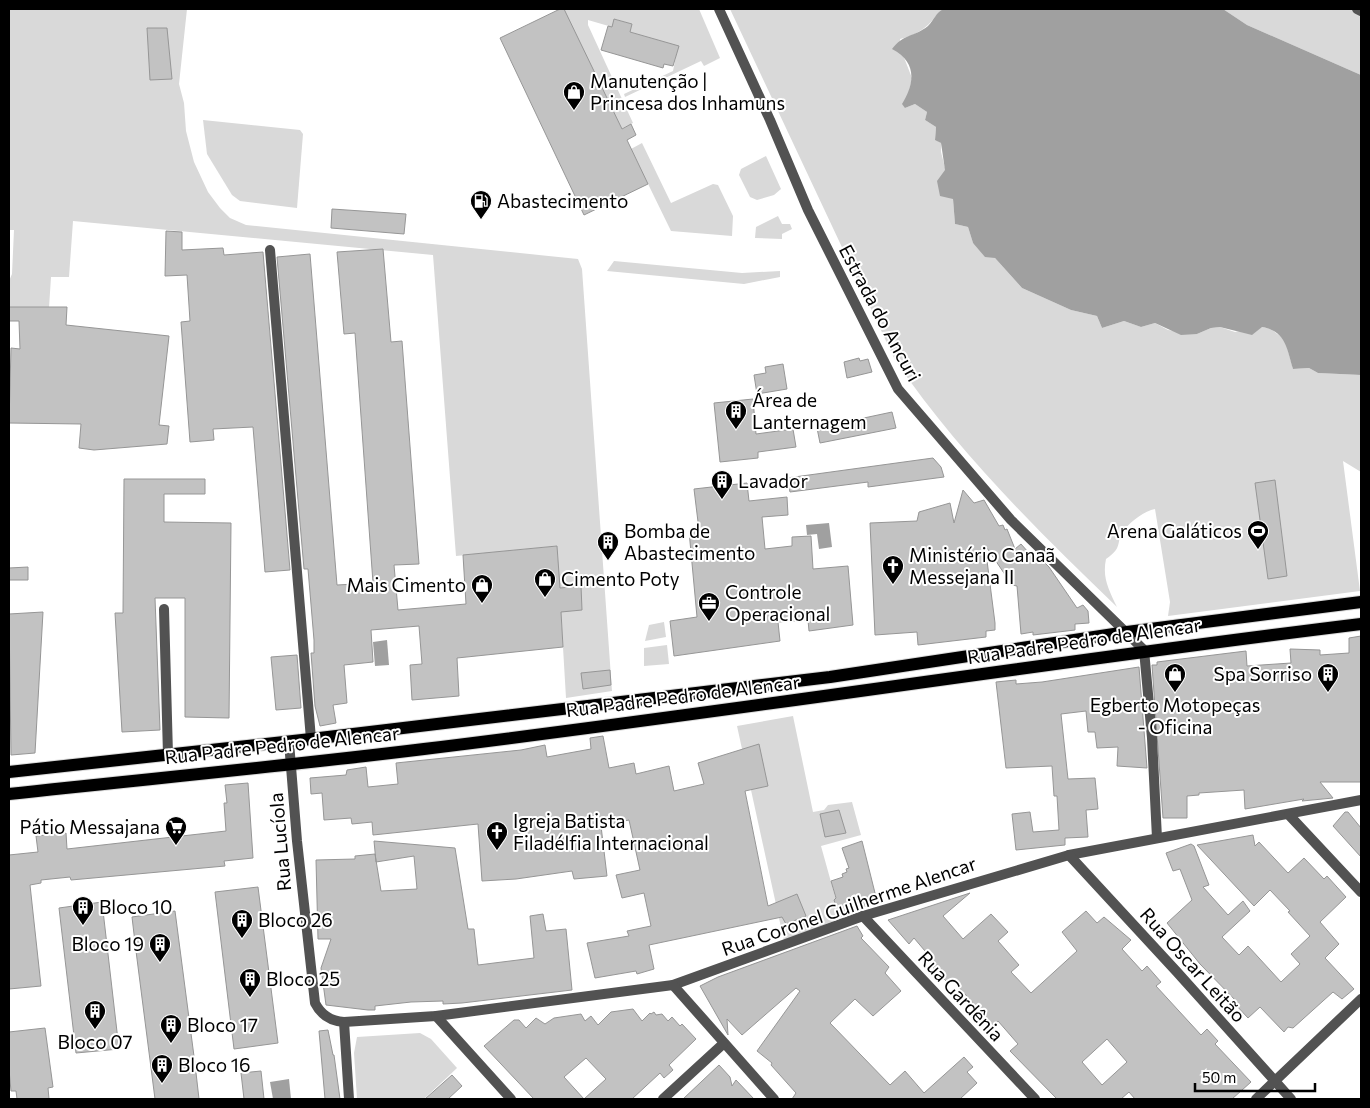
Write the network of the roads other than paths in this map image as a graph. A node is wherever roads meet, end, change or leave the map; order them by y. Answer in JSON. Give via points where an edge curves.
{"nodes":[{"id":1,"x":719,"y":9,"type":"edge"},
{"id":2,"x":1357,"y":9,"type":"edge"},
{"id":3,"x":1361,"y":10,"type":"edge"},
{"id":4,"x":270,"y":250,"type":"dead end"},
{"id":5,"x":1361,"y":602,"type":"edge"},
{"id":6,"x":164,"y":609,"type":"dead end"},
{"id":7,"x":1361,"y":624,"type":"edge"},
{"id":8,"x":1127,"y":632,"type":"junction"},
{"id":9,"x":1144,"y":650,"type":"junction"},
{"id":10,"x":649,"y":698,"type":"junction"},
{"id":11,"x":652,"y":719,"type":"junction"},
{"id":12,"x":312,"y":740,"type":"junction"},
{"id":13,"x":289,"y":742,"type":"junction"},
{"id":14,"x":168,"y":755,"type":"junction"},
{"id":15,"x":291,"y":764,"type":"junction"},
{"id":16,"x":9,"y":772,"type":"edge"},
{"id":17,"x":9,"y":791,"type":"edge"},
{"id":18,"x":1361,"y":800,"type":"edge"},
{"id":19,"x":1289,"y":815,"type":"junction"},
{"id":20,"x":1156,"y":838,"type":"junction"},
{"id":21,"x":1069,"y":855,"type":"junction"},
{"id":22,"x":1361,"y":892,"type":"edge"},
{"id":23,"x":863,"y":916,"type":"junction"},
{"id":24,"x":673,"y":985,"type":"junction"},
{"id":25,"x":1361,"y":999,"type":"edge"},
{"id":26,"x":436,"y":1016,"type":"junction"},
{"id":27,"x":344,"y":1022,"type":"junction"},
{"id":28,"x":723,"y":1044,"type":"junction"},
{"id":29,"x":1274,"y":1082,"type":"junction"},
{"id":30,"x":349,"y":1099,"type":"edge"},
{"id":31,"x":511,"y":1099,"type":"edge"},
{"id":32,"x":663,"y":1099,"type":"edge"},
{"id":33,"x":774,"y":1099,"type":"edge"},
{"id":34,"x":1034,"y":1099,"type":"edge"},
{"id":35,"x":1256,"y":1099,"type":"edge"},
{"id":36,"x":1291,"y":1099,"type":"edge"}],
"edges":[{"from":1,"to":8,"type":"street","name":"Estrada do Ancuri","via":[[808,210],[898,389],[1039,550]]},
{"from":2,"to":3,"type":"street"},
{"from":4,"to":12,"type":"street"},
{"from":5,"to":8,"type":"main road","name":"Rua Padre Pedro de Alencar"},
{"from":6,"to":14,"type":"street"},
{"from":7,"to":9,"type":"main road","name":"Rua Padre Pedro de Alencar"},
{"from":8,"to":9,"type":"street","name":"Estrada do Ancuri"},
{"from":8,"to":10,"type":"main road","name":"Rua Padre Pedro de Alencar","via":[[865,672]]},
{"from":9,"to":11,"type":"main road","name":"Rua Padre Pedro de Alencar"},
{"from":9,"to":20,"type":"street"},
{"from":10,"to":11,"type":"main road"},
{"from":10,"to":12,"type":"main road","name":"Rua Padre Pedro de Alencar"},
{"from":11,"to":15,"type":"main road","name":"Rua Padre Pedro de Alencar"},
{"from":12,"to":13,"type":"main road","name":"Rua Padre Pedro de Alencar"},
{"from":13,"to":14,"type":"main road","name":"Rua Padre Pedro de Alencar"},
{"from":13,"to":15,"type":"street","name":"Rua Lucíola"},
{"from":14,"to":16,"type":"main road","name":"Rua Padre Pedro de Alencar"},
{"from":15,"to":17,"type":"main road","name":"Rua Padre Pedro de Alencar"},
{"from":15,"to":27,"type":"street","name":"Rua Lucíola","via":[[315,1003],[324,1015]]},
{"from":18,"to":19,"type":"street","name":"Rua Coronel Guilherme Alencar"},
{"from":19,"to":20,"type":"street","name":"Rua Coronel Guilherme Alencar"},
{"from":19,"to":22,"type":"street"},
{"from":20,"to":21,"type":"street","name":"Rua Coronel Guilherme Alencar"},
{"from":21,"to":23,"type":"street","name":"Rua Coronel Guilherme Alencar"},
{"from":21,"to":29,"type":"street","name":"Rua Oscar Leitão"},
{"from":23,"to":24,"type":"street","name":"Rua Coronel Guilherme Alencar"},
{"from":23,"to":34,"type":"street","name":"Rua Gardênia"},
{"from":24,"to":26,"type":"street","name":"Rua Coronel Guilherme Alencar"},
{"from":24,"to":28,"type":"street"},
{"from":25,"to":29,"type":"street"},
{"from":26,"to":27,"type":"street","name":"Rua Coronel Guilherme Alencar"},
{"from":26,"to":31,"type":"street"},
{"from":27,"to":30,"type":"street"},
{"from":28,"to":32,"type":"street"},
{"from":28,"to":33,"type":"street"},
{"from":29,"to":35,"type":"street"},
{"from":29,"to":36,"type":"street","name":"Rua Oscar Leitão"}]}
